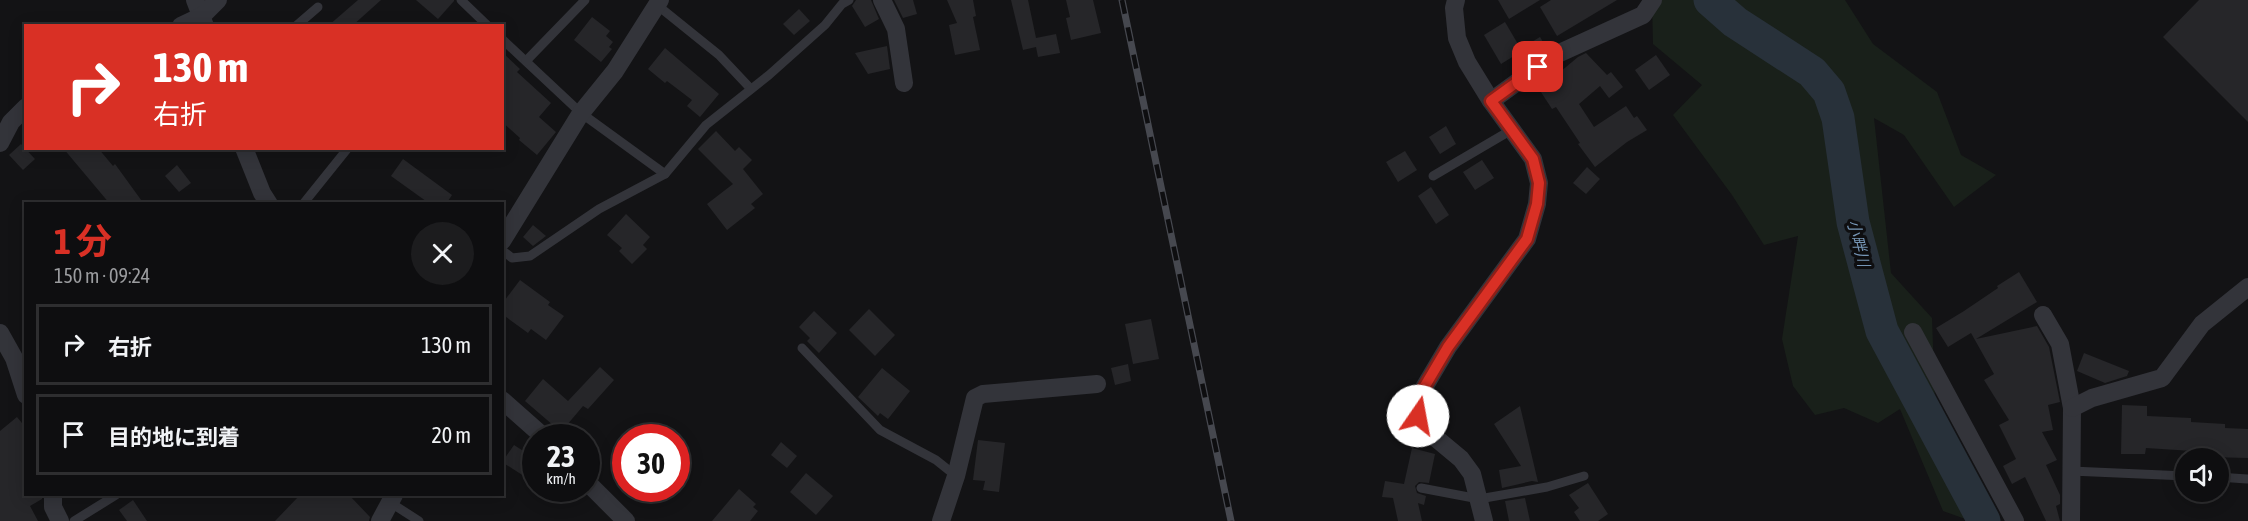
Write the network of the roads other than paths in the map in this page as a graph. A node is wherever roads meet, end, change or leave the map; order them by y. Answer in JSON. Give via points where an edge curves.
{"nodes":[{"id":1,"x":218,"y":0,"type":"edge"},
{"id":2,"x":461,"y":0,"type":"edge"},
{"id":3,"x":585,"y":0,"type":"edge"},
{"id":4,"x":849,"y":0,"type":"edge"},
{"id":5,"x":882,"y":0,"type":"edge"},
{"id":6,"x":1456,"y":0,"type":"edge"},
{"id":7,"x":1653,"y":0,"type":"edge"},
{"id":8,"x":659,"y":2,"type":"edge"},
{"id":9,"x":318,"y":7,"type":"dead end"},
{"id":10,"x":201,"y":14,"type":"edge"},
{"id":11,"x":184,"y":24,"type":"edge"},
{"id":12,"x":298,"y":24,"type":"edge"},
{"id":13,"x":486,"y":24,"type":"edge"},
{"id":14,"x":504,"y":41,"type":"edge"},
{"id":15,"x":526,"y":61,"type":"junction"},
{"id":16,"x":904,"y":83,"type":"dead end"},
{"id":17,"x":751,"y":89,"type":"junction"},
{"id":18,"x":1491,"y":101,"type":"junction"},
{"id":19,"x":24,"y":109,"type":"edge"},
{"id":20,"x":581,"y":113,"type":"junction"},
{"id":21,"x":1513,"y":129,"type":"junction"},
{"id":22,"x":0,"y":143,"type":"edge"},
{"id":23,"x":245,"y":150,"type":"edge"},
{"id":24,"x":346,"y":150,"type":"edge"},
{"id":25,"x":665,"y":174,"type":"junction"},
{"id":26,"x":1433,"y":176,"type":"dead end"},
{"id":27,"x":268,"y":202,"type":"edge"},
{"id":28,"x":305,"y":202,"type":"edge"},
{"id":29,"x":504,"y":238,"type":"edge"},
{"id":30,"x":504,"y":252,"type":"edge"},
{"id":31,"x":2248,"y":287,"type":"edge"},
{"id":32,"x":2043,"y":315,"type":"dead end"},
{"id":33,"x":1913,"y":332,"type":"dead end"},
{"id":34,"x":0,"y":333,"type":"edge"},
{"id":35,"x":802,"y":348,"type":"dead end"},
{"id":36,"x":1097,"y":384,"type":"dead end"},
{"id":37,"x":24,"y":389,"type":"edge"},
{"id":38,"x":504,"y":402,"type":"edge"},
{"id":39,"x":2072,"y":408,"type":"junction"},
{"id":40,"x":529,"y":424,"type":"edge"},
{"id":41,"x":2072,"y":471,"type":"junction"},
{"id":42,"x":956,"y":476,"type":"junction"},
{"id":43,"x":1584,"y":476,"type":"dead end"},
{"id":44,"x":2175,"y":476,"type":"edge"},
{"id":45,"x":2229,"y":477,"type":"edge"},
{"id":46,"x":2247,"y":478,"type":"edge"},
{"id":47,"x":1421,"y":488,"type":"dead end"},
{"id":48,"x":600,"y":495,"type":"edge"},
{"id":49,"x":53,"y":496,"type":"edge"},
{"id":50,"x":114,"y":496,"type":"edge"},
{"id":51,"x":392,"y":499,"type":"edge"},
{"id":52,"x":1479,"y":499,"type":"junction"},
{"id":53,"x":60,"y":521,"type":"edge"},
{"id":54,"x":74,"y":521,"type":"edge"},
{"id":55,"x":380,"y":521,"type":"edge"},
{"id":56,"x":419,"y":521,"type":"edge"},
{"id":57,"x":626,"y":521,"type":"edge"},
{"id":58,"x":941,"y":521,"type":"edge"},
{"id":59,"x":1484,"y":521,"type":"edge"},
{"id":60,"x":2015,"y":521,"type":"edge"},
{"id":61,"x":2072,"y":521,"type":"edge"}],
"edges":[{"from":1,"to":10,"type":"street"},
{"from":2,"to":13,"type":"lane"},
{"from":3,"to":15,"type":"lane"},
{"from":4,"to":17,"type":"lane"},
{"from":5,"to":16,"type":"street","via":[[896,29]]},
{"from":6,"to":18,"type":"street","via":[[1457,38]]},
{"from":7,"to":18,"type":"street","via":[[1642,15],[1553,56]]},
{"from":8,"to":17,"type":"lane"},
{"from":8,"to":20,"type":"street","via":[[615,71]]},
{"from":9,"to":12,"type":"lane"},
{"from":10,"to":11,"type":"street"},
{"from":14,"to":15,"type":"lane"},
{"from":15,"to":20,"type":"lane"},
{"from":17,"to":25,"type":"lane","via":[[706,125]]},
{"from":18,"to":21,"type":"street"},
{"from":19,"to":22,"type":"street"},
{"from":20,"to":25,"type":"lane"},
{"from":20,"to":29,"type":"street"},
{"from":21,"to":26,"type":"lane"},
{"from":21,"to":52,"type":"street","via":[[1533,159],[1539,183],[1527,239],[1448,347],[1422,391],[1418,416],[1431,434],[1461,459],[1472,474]]},
{"from":23,"to":27,"type":"street"},
{"from":24,"to":28,"type":"lane"},
{"from":25,"to":30,"type":"lane","via":[[599,209],[530,256],[512,258]]},
{"from":31,"to":39,"type":"street","via":[[2202,324],[2162,378],[2091,398]]},
{"from":32,"to":39,"type":"street","via":[[2060,344]]},
{"from":33,"to":60,"type":"street"},
{"from":34,"to":37,"type":"street"},
{"from":35,"to":42,"type":"lane","via":[[880,430],[936,460]]},
{"from":36,"to":42,"type":"street","via":[[983,393],[975,398]]},
{"from":38,"to":40,"type":"street"},
{"from":39,"to":41,"type":"street"},
{"from":41,"to":44,"type":"lane"},
{"from":41,"to":61,"type":"street"},
{"from":42,"to":58,"type":"street"},
{"from":43,"to":52,"type":"lane"},
{"from":45,"to":46,"type":"lane"},
{"from":47,"to":52,"type":"lane"},
{"from":48,"to":57,"type":"street"},
{"from":49,"to":53,"type":"street"},
{"from":50,"to":54,"type":"lane"},
{"from":51,"to":55,"type":"street"},
{"from":51,"to":56,"type":"lane"},
{"from":52,"to":59,"type":"street"}]}
